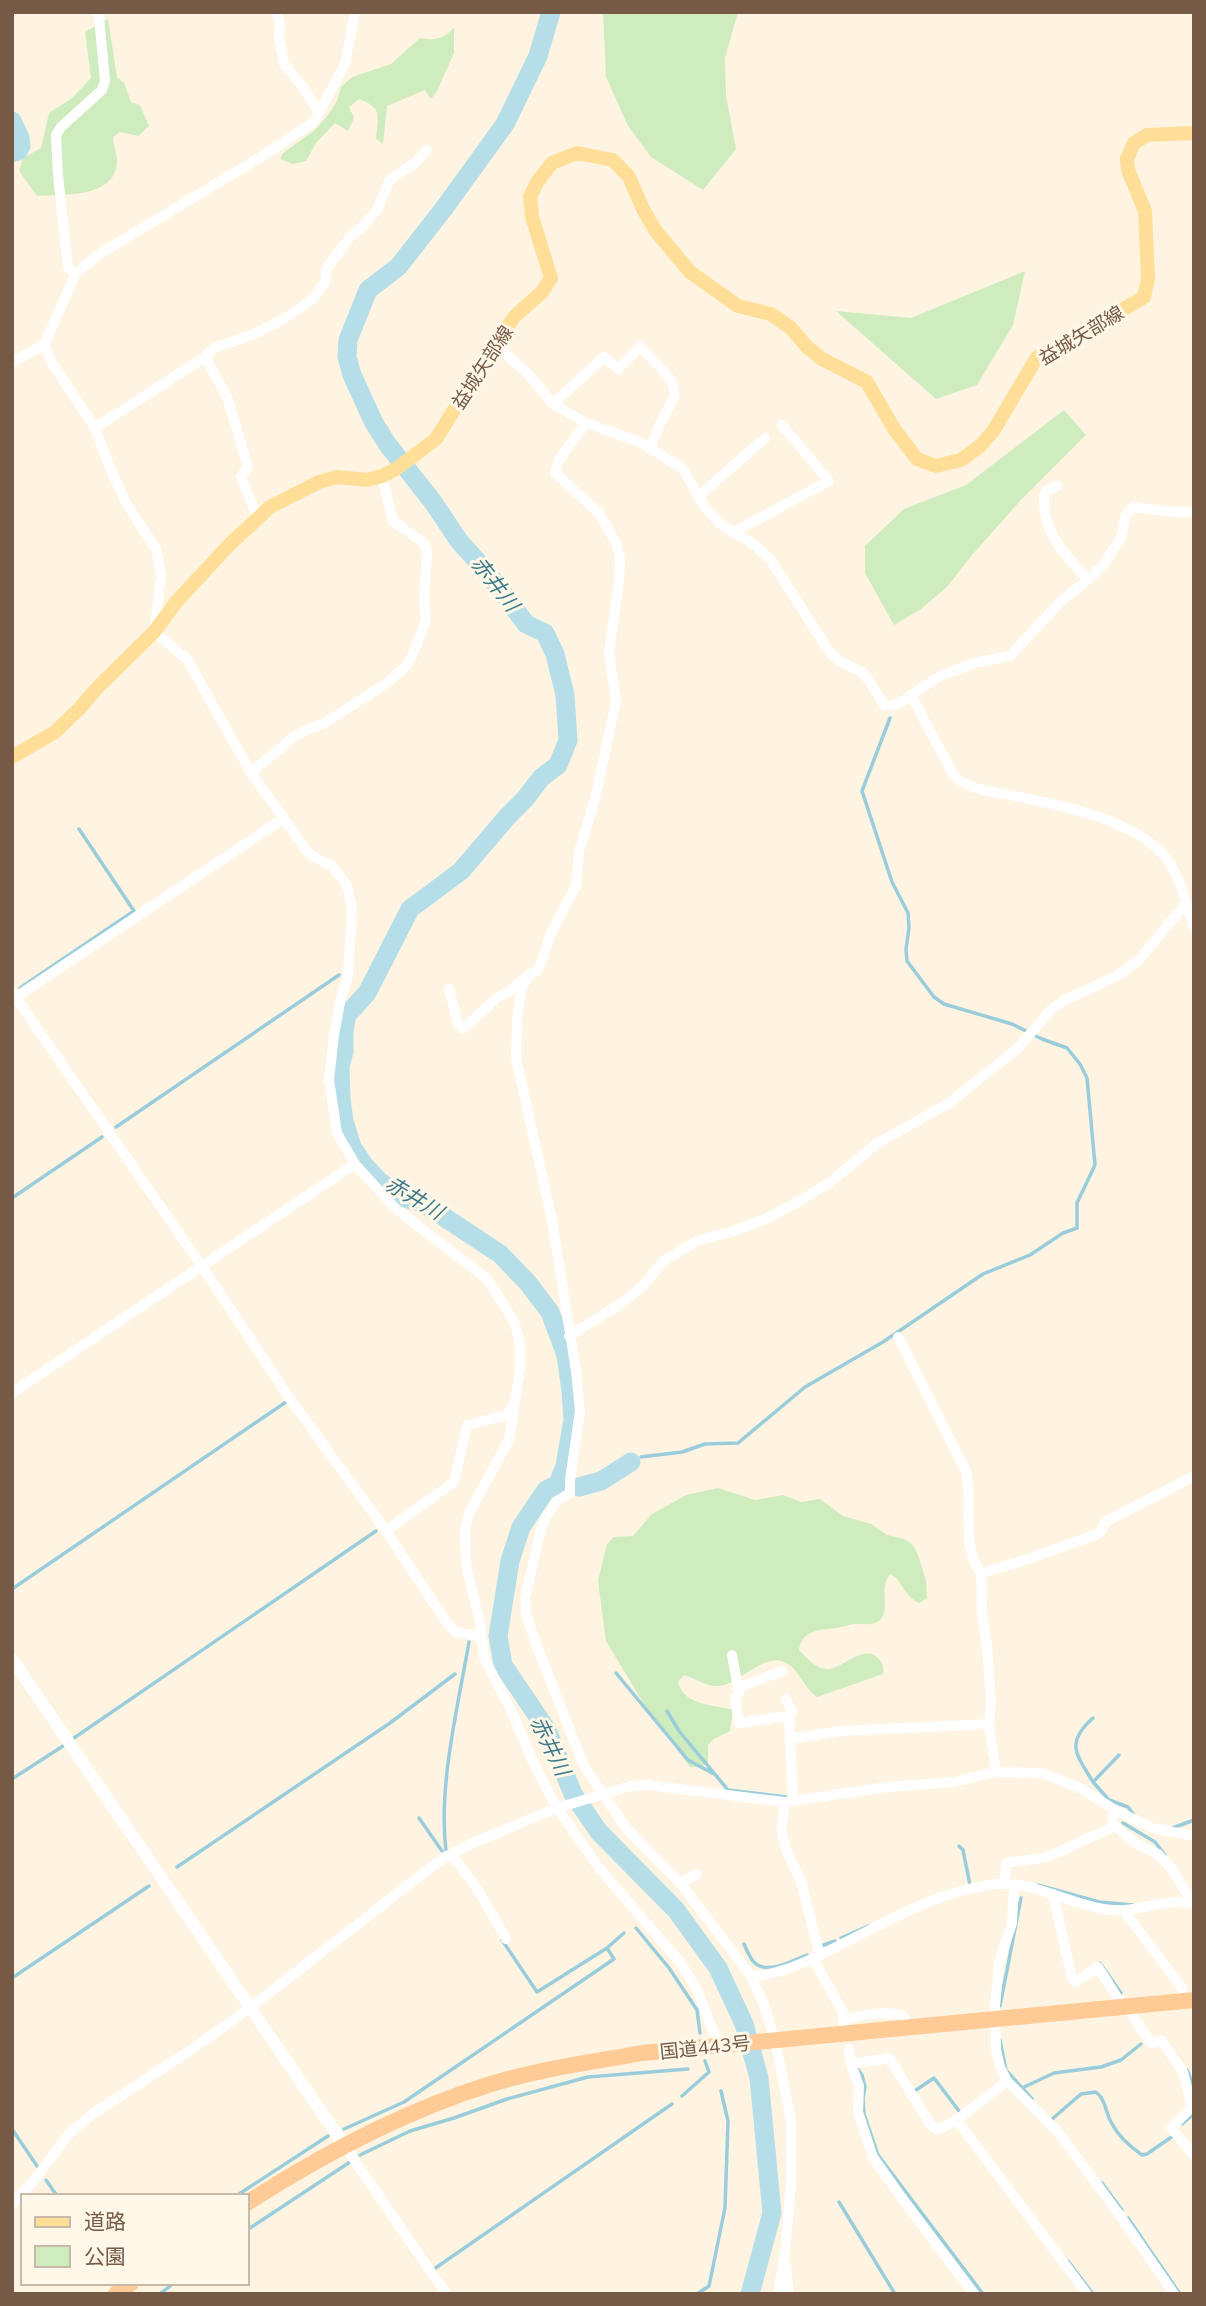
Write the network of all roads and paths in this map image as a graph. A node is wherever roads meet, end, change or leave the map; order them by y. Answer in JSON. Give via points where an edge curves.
{"nodes":[{"id":1,"x":96,"y":12,"type":"edge"},
{"id":2,"x":276,"y":12,"type":"edge"},
{"id":3,"x":355,"y":12,"type":"edge"},
{"id":4,"x":319,"y":113,"type":"junction"},
{"id":5,"x":1194,"y":133,"type":"edge"},
{"id":6,"x":427,"y":150,"type":"dead end"},
{"id":7,"x":76,"y":273,"type":"junction"},
{"id":8,"x":495,"y":344,"type":"junction"},
{"id":9,"x":44,"y":345,"type":"junction"},
{"id":10,"x":205,"y":357,"type":"junction"},
{"id":11,"x":12,"y":362,"type":"edge"},
{"id":12,"x":553,"y":404,"type":"junction"},
{"id":13,"x":586,"y":423,"type":"junction"},
{"id":14,"x":782,"y":425,"type":"dead end"},
{"id":15,"x":95,"y":428,"type":"junction"},
{"id":16,"x":765,"y":438,"type":"dead end"},
{"id":17,"x":650,"y":448,"type":"junction"},
{"id":18,"x":382,"y":476,"type":"junction"},
{"id":19,"x":1057,"y":486,"type":"dead end"},
{"id":20,"x":699,"y":496,"type":"junction"},
{"id":21,"x":1194,"y":512,"type":"edge"},
{"id":22,"x":257,"y":517,"type":"junction"},
{"id":23,"x":734,"y":532,"type":"junction"},
{"id":24,"x":1088,"y":580,"type":"junction"},
{"id":25,"x":153,"y":632,"type":"junction"},
{"id":26,"x":911,"y":695,"type":"junction"},
{"id":27,"x":12,"y":757,"type":"edge"},
{"id":28,"x":251,"y":773,"type":"junction"},
{"id":29,"x":284,"y":819,"type":"junction"},
{"id":30,"x":1186,"y":903,"type":"junction"},
{"id":31,"x":1194,"y":928,"type":"edge"},
{"id":32,"x":530,"y":974,"type":"junction"},
{"id":33,"x":449,"y":989,"type":"dead end"},
{"id":34,"x":14,"y":996,"type":"edge"},
{"id":35,"x":355,"y":1164,"type":"junction"},
{"id":36,"x":201,"y":1265,"type":"junction"},
{"id":37,"x":569,"y":1336,"type":"junction"},
{"id":38,"x":898,"y":1337,"type":"dead end"},
{"id":39,"x":12,"y":1393,"type":"edge"},
{"id":40,"x":516,"y":1398,"type":"junction"},
{"id":41,"x":1194,"y":1476,"type":"edge"},
{"id":42,"x":386,"y":1531,"type":"junction"},
{"id":43,"x":981,"y":1573,"type":"junction"},
{"id":44,"x":481,"y":1637,"type":"junction"},
{"id":45,"x":732,"y":1655,"type":"dead end"},
{"id":46,"x":12,"y":1659,"type":"edge"},
{"id":47,"x":782,"y":1671,"type":"dead end"},
{"id":48,"x":738,"y":1688,"type":"junction"},
{"id":49,"x":786,"y":1699,"type":"dead end"},
{"id":50,"x":789,"y":1717,"type":"junction"},
{"id":51,"x":989,"y":1724,"type":"junction"},
{"id":52,"x":789,"y":1739,"type":"junction"},
{"id":53,"x":996,"y":1772,"type":"junction"},
{"id":54,"x":599,"y":1794,"type":"junction"},
{"id":55,"x":789,"y":1801,"type":"junction"},
{"id":56,"x":560,"y":1807,"type":"junction"},
{"id":57,"x":1115,"y":1810,"type":"junction"},
{"id":58,"x":1115,"y":1826,"type":"junction"},
{"id":59,"x":1194,"y":1836,"type":"edge"},
{"id":60,"x":450,"y":1855,"type":"junction"},
{"id":61,"x":697,"y":1874,"type":"dead end"},
{"id":62,"x":680,"y":1883,"type":"junction"},
{"id":63,"x":1009,"y":1885,"type":"junction"},
{"id":64,"x":1053,"y":1894,"type":"junction"},
{"id":65,"x":1191,"y":1904,"type":"edge"},
{"id":66,"x":1125,"y":1912,"type":"junction"},
{"id":67,"x":506,"y":1939,"type":"dead end"},
{"id":68,"x":816,"y":1957,"type":"junction"},
{"id":69,"x":751,"y":1976,"type":"junction"},
{"id":70,"x":1189,"y":2000,"type":"edge"},
{"id":71,"x":1124,"y":2006,"type":"junction"},
{"id":72,"x":251,"y":2007,"type":"junction"},
{"id":73,"x":995,"y":2020,"type":"junction"},
{"id":74,"x":909,"y":2026,"type":"junction"},
{"id":75,"x":775,"y":2040,"type":"junction"},
{"id":76,"x":719,"y":2046,"type":"junction"},
{"id":77,"x":849,"y":2049,"type":"dead end"},
{"id":78,"x":850,"y":2064,"type":"junction"},
{"id":79,"x":1007,"y":2081,"type":"junction"},
{"id":80,"x":956,"y":2119,"type":"junction"},
{"id":81,"x":344,"y":2145,"type":"junction"},
{"id":82,"x":1194,"y":2155,"type":"edge"},
{"id":83,"x":21,"y":2194,"type":"edge"},
{"id":84,"x":248,"y":2202,"type":"edge"},
{"id":85,"x":785,"y":2252,"type":"junction"},
{"id":86,"x":446,"y":2294,"type":"edge"},
{"id":87,"x":778,"y":2294,"type":"edge"},
{"id":88,"x":789,"y":2294,"type":"edge"},
{"id":89,"x":974,"y":2294,"type":"edge"},
{"id":90,"x":1087,"y":2294,"type":"edge"},
{"id":91,"x":1174,"y":2294,"type":"edge"}],
"edges":[{"from":1,"to":7,"type":"street","via":[[105,81],[102,90],[56,135],[68,268]]},
{"from":2,"to":4,"type":"street","via":[[284,64]]},
{"from":3,"to":4,"type":"street","via":[[345,64]]},
{"from":4,"to":7,"type":"street","via":[[306,128],[101,253]]},
{"from":5,"to":8,"type":"main road","name":"益城矢部線","via":[[1147,135],[1134,143],[1127,159],[1145,211],[1148,280],[1144,297],[1037,358],[994,430],[961,460],[936,466],[917,459],[867,382],[822,359],[771,314],[738,306],[690,272],[655,230],[629,177],[613,160],[576,153],[552,163],[538,180],[530,196],[531,206],[551,278]]},
{"from":6,"to":10,"type":"street","via":[[390,179],[377,210],[326,269],[325,282],[314,298],[284,319],[214,348]]},
{"from":7,"to":9,"type":"street"},
{"from":8,"to":12,"type":"street"},
{"from":8,"to":18,"type":"main road","name":"益城矢部線","via":[[436,439]]},
{"from":9,"to":11,"type":"street"},
{"from":9,"to":15,"type":"street"},
{"from":10,"to":15,"type":"street"},
{"from":10,"to":22,"type":"street","via":[[227,397],[248,467],[241,477]]},
{"from":12,"to":13,"type":"street"},
{"from":12,"to":17,"type":"street","via":[[604,357],[619,369],[640,346],[671,380],[675,396]]},
{"from":13,"to":17,"type":"street"},
{"from":13,"to":32,"type":"street","via":[[555,473],[598,513],[620,558],[609,653],[616,702],[579,852],[576,886],[537,971]]},
{"from":14,"to":23,"type":"street","via":[[830,481]]},
{"from":15,"to":25,"type":"street","via":[[126,503],[156,549],[161,576]]},
{"from":16,"to":20,"type":"street"},
{"from":17,"to":20,"type":"street","via":[[682,469]]},
{"from":18,"to":22,"type":"main road","name":"益城矢部線","via":[[318,482]]},
{"from":18,"to":28,"type":"street","via":[[393,522],[425,544],[427,552],[426,620],[414,653],[388,682],[325,723],[292,738]]},
{"from":19,"to":24,"type":"street","via":[[1045,492],[1048,527],[1063,553]]},
{"from":20,"to":23,"type":"street","via":[[721,525]]},
{"from":21,"to":24,"type":"street","via":[[1133,507],[1125,516],[1122,536]]},
{"from":22,"to":25,"type":"main road","name":"益城矢部線"},
{"from":23,"to":26,"type":"street","via":[[770,559],[829,651],[864,673],[885,706],[901,704]]},
{"from":24,"to":26,"type":"street","via":[[1061,601],[1010,656],[940,676]]},
{"from":25,"to":27,"type":"main road","name":"益城矢部線","via":[[55,732]]},
{"from":25,"to":28,"type":"street","via":[[187,659]]},
{"from":26,"to":30,"type":"street","via":[[960,781],[1097,815],[1148,840],[1169,862]]},
{"from":28,"to":29,"type":"street"},
{"from":29,"to":34,"type":"street"},
{"from":29,"to":35,"type":"street","via":[[310,855],[332,866],[347,885],[352,908],[348,976],[336,1022],[329,1080],[337,1133]]},
{"from":30,"to":31,"type":"street"},
{"from":30,"to":37,"type":"street","via":[[1139,960],[1052,1009],[1011,1055],[949,1102],[878,1143],[830,1182],[765,1219],[697,1241],[662,1262],[622,1303]]},
{"from":32,"to":33,"type":"street","via":[[463,1029]]},
{"from":32,"to":37,"type":"street","via":[[522,986],[516,1058],[552,1220]]},
{"from":34,"to":36,"type":"street"},
{"from":35,"to":36,"type":"street"},
{"from":35,"to":40,"type":"street","via":[[395,1208],[496,1290],[514,1321],[520,1344]]},
{"from":36,"to":39,"type":"street"},
{"from":36,"to":42,"type":"street"},
{"from":37,"to":54,"type":"street","via":[[580,1411],[570,1493],[556,1502],[546,1517],[525,1598],[536,1644]]},
{"from":38,"to":43,"type":"street","via":[[966,1471],[971,1551]]},
{"from":40,"to":42,"type":"street","via":[[508,1415],[467,1425],[454,1482]]},
{"from":40,"to":44,"type":"street","via":[[509,1440],[469,1513],[465,1530],[466,1565]]},
{"from":41,"to":43,"type":"street","via":[[1105,1522],[1098,1534]]},
{"from":42,"to":44,"type":"street","via":[[456,1632]]},
{"from":43,"to":51,"type":"street"},
{"from":44,"to":56,"type":"street","via":[[484,1658],[534,1765]]},
{"from":45,"to":48,"type":"street"},
{"from":46,"to":72,"type":"street"},
{"from":47,"to":48,"type":"street"},
{"from":48,"to":50,"type":"street","via":[[740,1723]]},
{"from":49,"to":50,"type":"street","via":[[792,1712]]},
{"from":50,"to":52,"type":"street"},
{"from":51,"to":52,"type":"street","via":[[842,1731]]},
{"from":51,"to":53,"type":"street"},
{"from":52,"to":55,"type":"street"},
{"from":53,"to":55,"type":"street","via":[[954,1782]]},
{"from":53,"to":57,"type":"street","via":[[1042,1773],[1082,1789]]},
{"from":54,"to":55,"type":"street","via":[[647,1785]]},
{"from":54,"to":56,"type":"street"},
{"from":54,"to":62,"type":"street"},
{"from":55,"to":68,"type":"street","via":[[782,1835],[801,1881]]},
{"from":56,"to":60,"type":"street"},
{"from":56,"to":76,"type":"street","via":[[599,1868],[680,1962],[696,1988]]},
{"from":57,"to":58,"type":"street"},
{"from":57,"to":59,"type":"street","via":[[1152,1828]]},
{"from":58,"to":63,"type":"street","via":[[1048,1857],[1007,1863]]},
{"from":58,"to":65,"type":"street","via":[[1158,1854]]},
{"from":60,"to":67,"type":"street","via":[[481,1894]]},
{"from":60,"to":72,"type":"street"},
{"from":61,"to":62,"type":"street"},
{"from":62,"to":69,"type":"street"},
{"from":63,"to":64,"type":"street"},
{"from":63,"to":68,"type":"street","via":[[943,1897]]},
{"from":63,"to":73,"type":"street","via":[[1012,1923],[999,1963]]},
{"from":64,"to":66,"type":"street"},
{"from":64,"to":71,"type":"street","via":[[1072,1979],[1076,1982],[1098,1967]]},
{"from":65,"to":66,"type":"street","via":[[1169,1902]]},
{"from":66,"to":70,"type":"street"},
{"from":68,"to":69,"type":"street","via":[[764,1976]]},
{"from":68,"to":74,"type":"street","via":[[844,2023],[860,2016],[894,2013],[903,2016]]},
{"from":69,"to":75,"type":"street"},
{"from":70,"to":71,"type":"highway","name":"国道443号"},
{"from":71,"to":73,"type":"highway","name":"国道443号"},
{"from":71,"to":82,"type":"street","via":[[1146,2038],[1151,2043],[1162,2042],[1183,2072],[1192,2107],[1171,2128]]},
{"from":72,"to":81,"type":"street"},
{"from":72,"to":83,"type":"street","via":[[85,2120]]},
{"from":73,"to":74,"type":"highway","name":"国道443号"},
{"from":73,"to":79,"type":"street","via":[[996,2050]]},
{"from":74,"to":75,"type":"highway","name":"国道443号"},
{"from":75,"to":76,"type":"highway","name":"国道443号"},
{"from":75,"to":85,"type":"street","via":[[791,2121]]},
{"from":76,"to":81,"type":"highway","name":"国道443号","via":[[630,2055],[492,2083]]},
{"from":77,"to":78,"type":"street"},
{"from":78,"to":80,"type":"street","via":[[889,2058],[930,2125],[942,2128]]},
{"from":78,"to":89,"type":"street","via":[[859,2087],[858,2112],[873,2157]]},
{"from":79,"to":80,"type":"street"},
{"from":79,"to":91,"type":"street","via":[[1059,2133]]},
{"from":80,"to":90,"type":"street"},
{"from":81,"to":84,"type":"highway","name":"国道443号"},
{"from":81,"to":86,"type":"street"},
{"from":85,"to":87,"type":"street"},
{"from":85,"to":88,"type":"street"}]}
